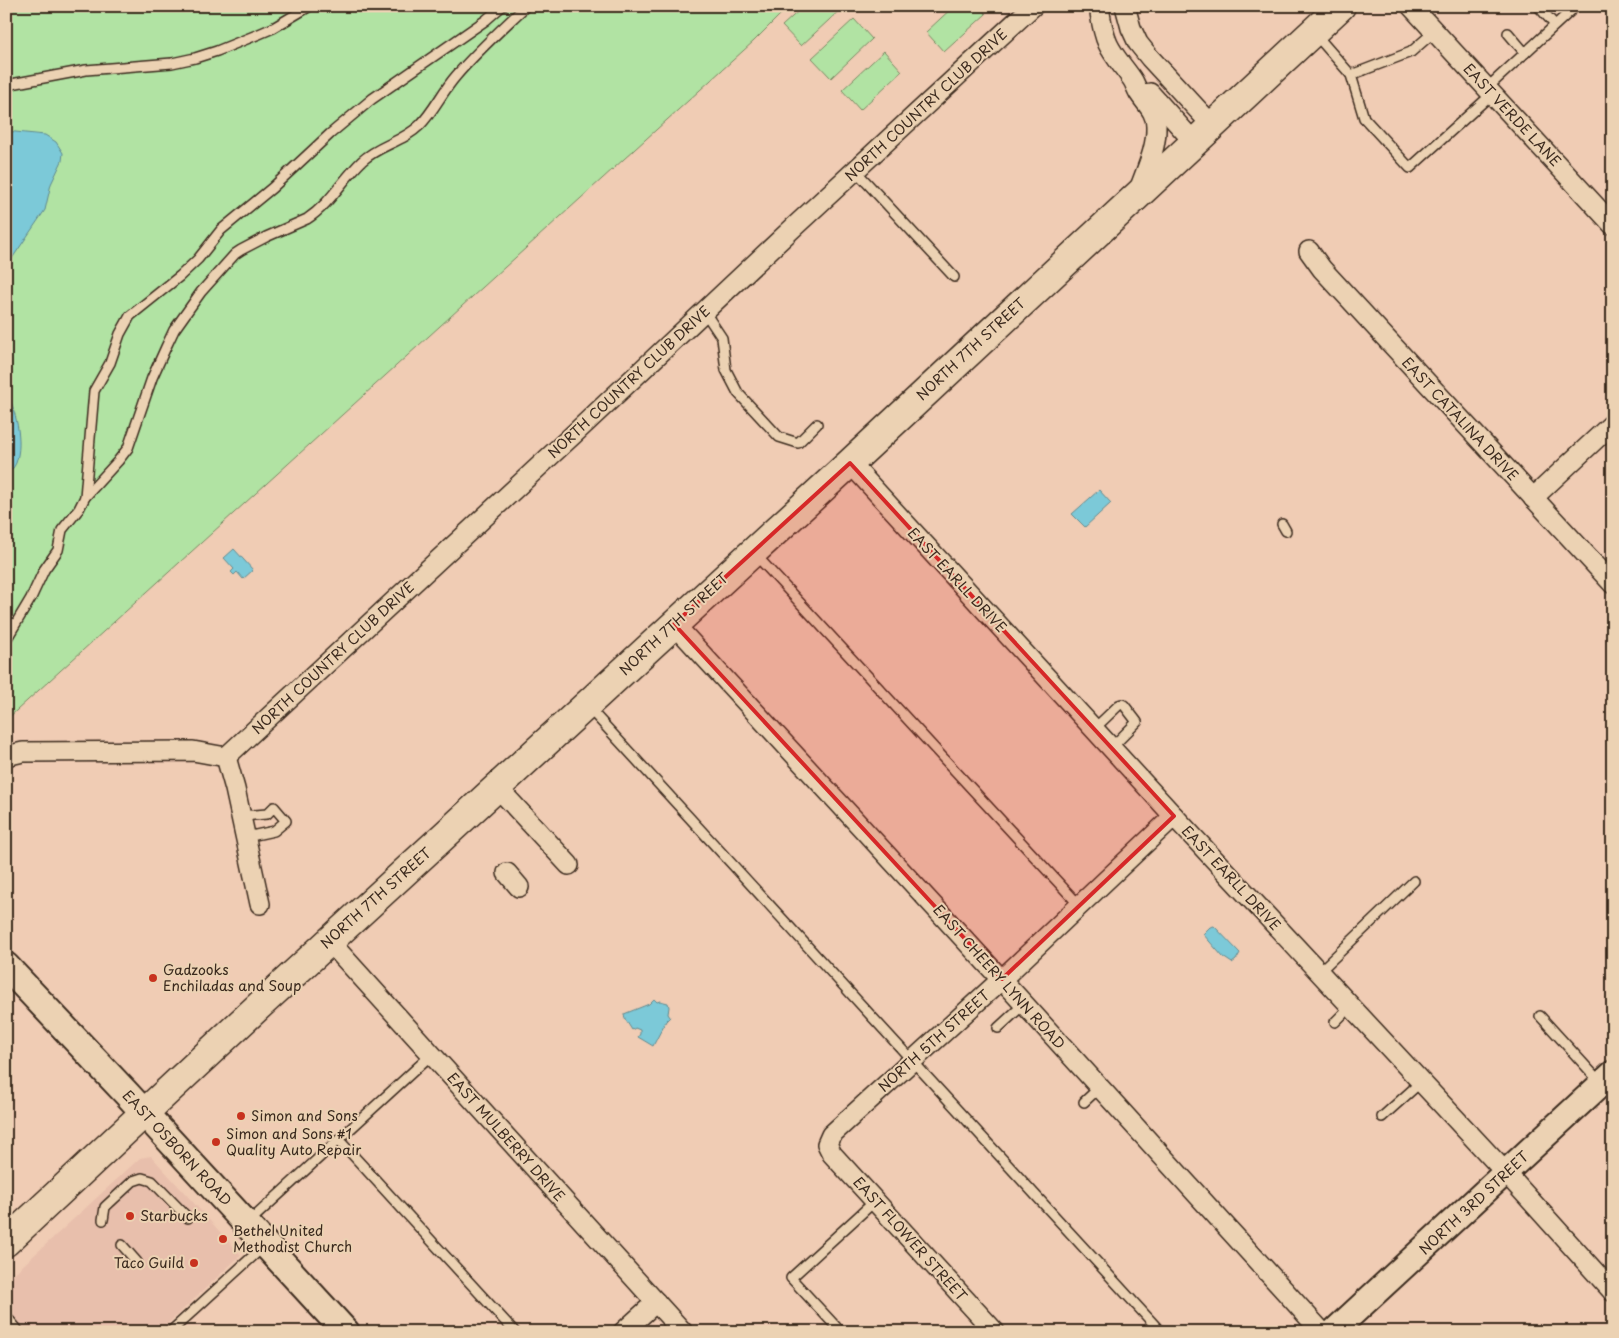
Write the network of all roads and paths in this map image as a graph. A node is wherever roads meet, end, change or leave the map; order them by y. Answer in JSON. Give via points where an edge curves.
{"nodes":[{"id":1,"x":310,"y":6,"type":"edge"},
{"id":2,"x":502,"y":6,"type":"edge"},
{"id":3,"x":526,"y":6,"type":"edge"},
{"id":4,"x":1099,"y":6,"type":"edge"},
{"id":5,"x":1125,"y":6,"type":"edge"},
{"id":6,"x":1341,"y":6,"type":"edge"},
{"id":7,"x":1411,"y":6,"type":"edge"},
{"id":8,"x":1538,"y":6,"type":"edge"},
{"id":9,"x":1576,"y":6,"type":"edge"},
{"id":10,"x":1026,"y":8,"type":"edge"},
{"id":11,"x":1555,"y":25,"type":"junction"},
{"id":12,"x":1132,"y":30,"type":"junction"},
{"id":13,"x":1434,"y":31,"type":"junction"},
{"id":14,"x":1313,"y":32,"type":"junction"},
{"id":15,"x":1508,"y":33,"type":"dead end"},
{"id":16,"x":1106,"y":40,"type":"junction"},
{"id":17,"x":1525,"y":53,"type":"junction"},
{"id":18,"x":1351,"y":75,"type":"junction"},
{"id":19,"x":1133,"y":80,"type":"junction"},
{"id":20,"x":6,"y":84,"type":"edge"},
{"id":21,"x":1490,"y":91,"type":"junction"},
{"id":22,"x":1203,"y":133,"type":"junction"},
{"id":23,"x":855,"y":170,"type":"junction"},
{"id":24,"x":1138,"y":194,"type":"junction"},
{"id":25,"x":1613,"y":225,"type":"edge"},
{"id":26,"x":1309,"y":251,"type":"dead end"},
{"id":27,"x":954,"y":277,"type":"dead end"},
{"id":28,"x":704,"y":311,"type":"junction"},
{"id":29,"x":1613,"y":423,"type":"edge"},
{"id":30,"x":817,"y":424,"type":"dead end"},
{"id":31,"x":850,"y":463,"type":"junction"},
{"id":32,"x":85,"y":497,"type":"junction"},
{"id":33,"x":1533,"y":498,"type":"junction"},
{"id":34,"x":753,"y":552,"type":"junction"},
{"id":35,"x":1613,"y":584,"type":"edge"},
{"id":36,"x":20,"y":619,"type":"junction"},
{"id":37,"x":674,"y":624,"type":"junction"},
{"id":38,"x":6,"y":625,"type":"edge"},
{"id":39,"x":6,"y":640,"type":"edge"},
{"id":40,"x":586,"y":704,"type":"junction"},
{"id":41,"x":1094,"y":729,"type":"junction"},
{"id":42,"x":1111,"y":748,"type":"junction"},
{"id":43,"x":10,"y":755,"type":"dead end"},
{"id":44,"x":226,"y":757,"type":"junction"},
{"id":45,"x":497,"y":787,"type":"junction"},
{"id":46,"x":242,"y":816,"type":"junction"},
{"id":47,"x":1174,"y":816,"type":"junction"},
{"id":48,"x":246,"y":837,"type":"junction"},
{"id":49,"x":569,"y":865,"type":"dead end"},
{"id":50,"x":507,"y":872,"type":"dead end"},
{"id":51,"x":1414,"y":881,"type":"dead end"},
{"id":52,"x":519,"y":886,"type":"dead end"},
{"id":53,"x":260,"y":904,"type":"dead end"},
{"id":54,"x":1080,"y":906,"type":"junction"},
{"id":55,"x":329,"y":941,"type":"junction"},
{"id":56,"x":6,"y":966,"type":"edge"},
{"id":57,"x":1319,"y":972,"type":"junction"},
{"id":58,"x":1002,"y":979,"type":"junction"},
{"id":59,"x":1024,"y":1004,"type":"junction"},
{"id":60,"x":1351,"y":1006,"type":"junction"},
{"id":61,"x":1540,"y":1016,"type":"dead end"},
{"id":62,"x":1335,"y":1022,"type":"dead end"},
{"id":63,"x":998,"y":1028,"type":"dead end"},
{"id":64,"x":432,"y":1055,"type":"junction"},
{"id":65,"x":912,"y":1061,"type":"junction"},
{"id":66,"x":1607,"y":1078,"type":"edge"},
{"id":67,"x":1421,"y":1082,"type":"junction"},
{"id":68,"x":1100,"y":1087,"type":"junction"},
{"id":69,"x":1084,"y":1102,"type":"dead end"},
{"id":70,"x":144,"y":1113,"type":"junction"},
{"id":71,"x":1382,"y":1117,"type":"dead end"},
{"id":72,"x":339,"y":1140,"type":"junction"},
{"id":73,"x":828,"y":1144,"type":"joint"},
{"id":74,"x":1506,"y":1173,"type":"junction"},
{"id":75,"x":875,"y":1201,"type":"junction"},
{"id":76,"x":188,"y":1218,"type":"dead end"},
{"id":77,"x":103,"y":1220,"type":"dead end"},
{"id":78,"x":247,"y":1224,"type":"junction"},
{"id":79,"x":6,"y":1242,"type":"edge"},
{"id":80,"x":266,"y":1244,"type":"junction"},
{"id":81,"x":122,"y":1245,"type":"dead end"},
{"id":82,"x":137,"y":1262,"type":"dead end"},
{"id":83,"x":1613,"y":1292,"type":"edge"},
{"id":84,"x":656,"y":1302,"type":"junction"},
{"id":85,"x":6,"y":1324,"type":"edge"},
{"id":86,"x":175,"y":1330,"type":"edge"},
{"id":87,"x":14,"y":1332,"type":"edge"},
{"id":88,"x":346,"y":1332,"type":"edge"},
{"id":89,"x":515,"y":1332,"type":"edge"},
{"id":90,"x":623,"y":1332,"type":"edge"},
{"id":91,"x":683,"y":1332,"type":"edge"},
{"id":92,"x":841,"y":1332,"type":"edge"},
{"id":93,"x":995,"y":1332,"type":"edge"},
{"id":94,"x":1161,"y":1332,"type":"edge"},
{"id":95,"x":1322,"y":1332,"type":"edge"},
{"id":96,"x":1333,"y":1332,"type":"edge"}],
"edges":[{"from":1,"to":20,"type":"lane","via":[[266,31],[195,58],[86,70]]},
{"from":2,"to":32,"type":"lane","via":[[378,95],[330,134],[221,230],[180,276],[130,316],[110,364],[94,391]]},
{"from":3,"to":32,"type":"lane","via":[[456,76],[416,129],[363,160],[315,214],[249,245],[225,265],[174,330],[152,378],[128,448]]},
{"from":4,"to":16,"type":"street"},
{"from":5,"to":12,"type":"street"},
{"from":6,"to":14,"type":"main road","name":"NORTH 7TH STREET"},
{"from":7,"to":13,"type":"street","name":"EAST VERDE LANE"},
{"from":8,"to":11,"type":"lane"},
{"from":9,"to":11,"type":"lane"},
{"from":10,"to":23,"type":"street","name":"NORTH COUNTRY CLUB DRIVE"},
{"from":11,"to":17,"type":"lane"},
{"from":12,"to":16,"type":"street"},
{"from":12,"to":22,"type":"street"},
{"from":13,"to":18,"type":"lane","via":[[1411,52]]},
{"from":13,"to":21,"type":"street","name":"EAST VERDE LANE"},
{"from":14,"to":18,"type":"lane"},
{"from":14,"to":22,"type":"main road","name":"NORTH 7TH STREET"},
{"from":15,"to":17,"type":"lane"},
{"from":16,"to":19,"type":"street"},
{"from":17,"to":21,"type":"lane"},
{"from":18,"to":21,"type":"lane","via":[[1364,118],[1410,168]]},
{"from":19,"to":22,"type":"street"},
{"from":19,"to":24,"type":"street","via":[[1156,119],[1153,147]]},
{"from":21,"to":25,"type":"street","name":"EAST VERDE LANE"},
{"from":22,"to":24,"type":"main road","name":"NORTH 7TH STREET"},
{"from":23,"to":27,"type":"lane"},
{"from":23,"to":28,"type":"street","name":"NORTH COUNTRY CLUB DRIVE"},
{"from":24,"to":31,"type":"main road","name":"NORTH 7TH STREET"},
{"from":26,"to":33,"type":"street","name":"EAST CATALINA DRIVE"},
{"from":28,"to":30,"type":"lane","via":[[722,338],[726,370],[738,393],[779,437],[798,443]]},
{"from":28,"to":44,"type":"street","name":"NORTH COUNTRY CLUB DRIVE"},
{"from":29,"to":33,"type":"street"},
{"from":31,"to":34,"type":"main road","name":"NORTH 7TH STREET"},
{"from":31,"to":41,"type":"street","name":"EAST EARLL DRIVE"},
{"from":32,"to":36,"type":"lane","via":[[80,509],[62,530],[58,550],[44,570]]},
{"from":33,"to":35,"type":"street","name":"EAST CATALINA DRIVE"},
{"from":34,"to":37,"type":"main road","name":"NORTH 7TH STREET"},
{"from":34,"to":54,"type":"lane"},
{"from":36,"to":38,"type":"lane"},
{"from":36,"to":39,"type":"lane"},
{"from":37,"to":40,"type":"main road","name":"NORTH 7TH STREET"},
{"from":37,"to":58,"type":"street","name":"EAST CHEERY LYNN ROAD"},
{"from":40,"to":45,"type":"main road","name":"NORTH 7TH STREET"},
{"from":40,"to":65,"type":"lane"},
{"from":41,"to":42,"type":"street","name":"EAST EARLL DRIVE"},
{"from":41,"to":42,"type":"lane","via":[[1119,705],[1124,705],[1137,722]]},
{"from":42,"to":47,"type":"street","name":"EAST EARLL DRIVE"},
{"from":43,"to":44,"type":"street","via":[[23,752],[193,751]]},
{"from":44,"to":46,"type":"street"},
{"from":45,"to":49,"type":"street"},
{"from":45,"to":55,"type":"main road","name":"NORTH 7TH STREET"},
{"from":46,"to":48,"type":"street"},
{"from":46,"to":48,"type":"lane","via":[[268,814],[274,807],[286,820],[274,831]]},
{"from":47,"to":54,"type":"street","name":"NORTH 5TH STREET"},
{"from":47,"to":57,"type":"street","name":"EAST EARLL DRIVE"},
{"from":48,"to":53,"type":"street"},
{"from":50,"to":52,"type":"street"},
{"from":51,"to":57,"type":"lane"},
{"from":54,"to":58,"type":"street","name":"NORTH 5TH STREET"},
{"from":55,"to":64,"type":"street","name":"EAST MULBERRY DRIVE"},
{"from":55,"to":70,"type":"main road","name":"NORTH 7TH STREET"},
{"from":56,"to":70,"type":"main road","name":"EAST OSBORN ROAD"},
{"from":57,"to":60,"type":"street","name":"EAST EARLL DRIVE"},
{"from":58,"to":59,"type":"street","name":"EAST CHEERY LYNN ROAD"},
{"from":58,"to":65,"type":"street","name":"NORTH 5TH STREET"},
{"from":59,"to":63,"type":"lane"},
{"from":59,"to":68,"type":"street","name":"EAST CHEERY LYNN ROAD"},
{"from":60,"to":62,"type":"lane"},
{"from":60,"to":67,"type":"street","name":"EAST EARLL DRIVE"},
{"from":61,"to":66,"type":"lane"},
{"from":64,"to":72,"type":"lane"},
{"from":64,"to":84,"type":"street","name":"EAST MULBERRY DRIVE"},
{"from":65,"to":73,"type":"street","name":"NORTH 5TH STREET","via":[[831,1135]]},
{"from":65,"to":94,"type":"lane"},
{"from":66,"to":74,"type":"street","name":"NORTH 3RD STREET"},
{"from":67,"to":71,"type":"lane"},
{"from":67,"to":74,"type":"street","name":"EAST EARLL DRIVE"},
{"from":68,"to":69,"type":"lane"},
{"from":68,"to":95,"type":"street","name":"EAST CHEERY LYNN ROAD"},
{"from":70,"to":78,"type":"main road","name":"EAST OSBORN ROAD"},
{"from":70,"to":79,"type":"main road","name":"NORTH 7TH STREET"},
{"from":72,"to":78,"type":"lane"},
{"from":72,"to":89,"type":"lane"},
{"from":73,"to":75,"type":"street","name":"EAST FLOWER STREET","via":[[832,1154]]},
{"from":74,"to":83,"type":"street","name":"EAST EARLL DRIVE"},
{"from":74,"to":96,"type":"street","name":"NORTH 3RD STREET"},
{"from":75,"to":92,"type":"lane","via":[[791,1278]]},
{"from":75,"to":93,"type":"street","name":"EAST FLOWER STREET"},
{"from":76,"to":77,"type":"lane","via":[[152,1181],[142,1178],[133,1181],[105,1207]]},
{"from":78,"to":80,"type":"main road","name":"EAST OSBORN ROAD"},
{"from":80,"to":86,"type":"lane"},
{"from":80,"to":88,"type":"main road","name":"EAST OSBORN ROAD"},
{"from":81,"to":82,"type":"lane"},
{"from":84,"to":90,"type":"street"},
{"from":84,"to":91,"type":"street","name":"EAST MULBERRY DRIVE"},
{"from":85,"to":87,"type":"street"}]}
